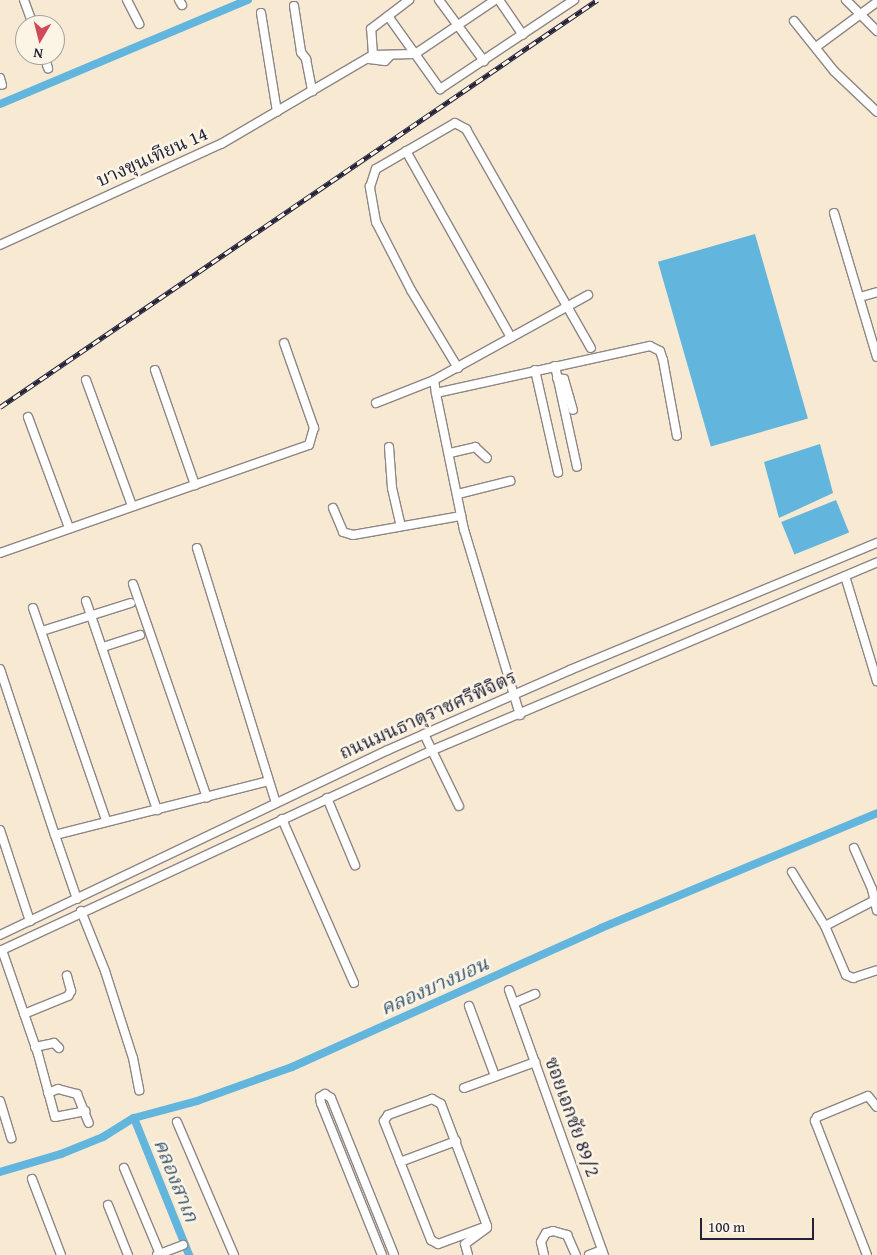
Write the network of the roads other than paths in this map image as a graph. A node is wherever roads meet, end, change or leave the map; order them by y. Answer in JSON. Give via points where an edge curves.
{"nodes":[{"id":1,"x":24,"y":0,"type":"edge"},
{"id":2,"x":127,"y":0,"type":"edge"},
{"id":3,"x":439,"y":0,"type":"edge"},
{"id":4,"x":495,"y":0,"type":"edge"},
{"id":5,"x":499,"y":0,"type":"edge"},
{"id":6,"x":574,"y":0,"type":"edge"},
{"id":7,"x":846,"y":0,"type":"edge"},
{"id":8,"x":406,"y":1,"type":"edge"},
{"id":9,"x":877,"y":2,"type":"edge"},
{"id":10,"x":564,"y":3,"type":"edge"},
{"id":11,"x":294,"y":6,"type":"dead end"},
{"id":12,"x":260,"y":13,"type":"dead end"},
{"id":13,"x":861,"y":14,"type":"junction"},
{"id":14,"x":29,"y":15,"type":"edge"},
{"id":15,"x":388,"y":16,"type":"junction"},
{"id":16,"x":794,"y":21,"type":"dead end"},
{"id":17,"x":139,"y":24,"type":"dead end"},
{"id":18,"x":458,"y":27,"type":"junction"},
{"id":19,"x":877,"y":30,"type":"edge"},
{"id":20,"x":523,"y":35,"type":"junction"},
{"id":21,"x":816,"y":47,"type":"junction"},
{"id":22,"x":415,"y":54,"type":"junction"},
{"id":23,"x":366,"y":59,"type":"junction"},
{"id":24,"x":484,"y":61,"type":"junction"},
{"id":25,"x":47,"y":65,"type":"edge"},
{"id":26,"x":48,"y":68,"type":"dead end"},
{"id":27,"x":312,"y":91,"type":"junction"},
{"id":28,"x":277,"y":112,"type":"junction"},
{"id":29,"x":877,"y":112,"type":"edge"},
{"id":30,"x":406,"y":151,"type":"junction"},
{"id":31,"x":834,"y":214,"type":"dead end"},
{"id":32,"x":0,"y":245,"type":"edge"},
{"id":33,"x":877,"y":292,"type":"edge"},
{"id":34,"x":588,"y":295,"type":"dead end"},
{"id":35,"x":860,"y":297,"type":"junction"},
{"id":36,"x":567,"y":307,"type":"junction"},
{"id":37,"x":512,"y":338,"type":"junction"},
{"id":38,"x":284,"y":343,"type":"dead end"},
{"id":39,"x":591,"y":348,"type":"dead end"},
{"id":40,"x":877,"y":357,"type":"edge"},
{"id":41,"x":555,"y":366,"type":"junction"},
{"id":42,"x":458,"y":368,"type":"junction"},
{"id":43,"x":155,"y":370,"type":"dead end"},
{"id":44,"x":535,"y":370,"type":"junction"},
{"id":45,"x":558,"y":378,"type":"junction"},
{"id":46,"x":86,"y":380,"type":"dead end"},
{"id":47,"x":434,"y":380,"type":"junction"},
{"id":48,"x":436,"y":393,"type":"junction"},
{"id":49,"x":376,"y":403,"type":"dead end"},
{"id":50,"x":573,"y":410,"type":"dead end"},
{"id":51,"x":28,"y":416,"type":"dead end"},
{"id":52,"x":677,"y":436,"type":"dead end"},
{"id":53,"x":390,"y":447,"type":"dead end"},
{"id":54,"x":450,"y":453,"type":"junction"},
{"id":55,"x":487,"y":458,"type":"dead end"},
{"id":56,"x":577,"y":467,"type":"dead end"},
{"id":57,"x":558,"y":472,"type":"dead end"},
{"id":58,"x":510,"y":481,"type":"dead end"},
{"id":59,"x":195,"y":485,"type":"junction"},
{"id":60,"x":458,"y":494,"type":"junction"},
{"id":61,"x":132,"y":506,"type":"junction"},
{"id":62,"x":333,"y":508,"type":"dead end"},
{"id":63,"x":461,"y":516,"type":"junction"},
{"id":64,"x":401,"y":526,"type":"junction"},
{"id":65,"x":69,"y":528,"type":"junction"},
{"id":66,"x":877,"y":543,"type":"edge"},
{"id":67,"x":197,"y":548,"type":"dead end"},
{"id":68,"x":0,"y":553,"type":"edge"},
{"id":69,"x":877,"y":562,"type":"edge"},
{"id":70,"x":845,"y":576,"type":"junction"},
{"id":71,"x":133,"y":584,"type":"dead end"},
{"id":72,"x":86,"y":600,"type":"dead end"},
{"id":73,"x":131,"y":603,"type":"dead end"},
{"id":74,"x":33,"y":608,"type":"dead end"},
{"id":75,"x":92,"y":616,"type":"junction"},
{"id":76,"x":42,"y":631,"type":"junction"},
{"id":77,"x":140,"y":635,"type":"dead end"},
{"id":78,"x":103,"y":647,"type":"junction"},
{"id":79,"x":0,"y":670,"type":"edge"},
{"id":80,"x":877,"y":681,"type":"edge"},
{"id":81,"x":513,"y":695,"type":"junction"},
{"id":82,"x":520,"y":715,"type":"junction"},
{"id":83,"x":424,"y":734,"type":"junction"},
{"id":84,"x":433,"y":750,"type":"junction"},
{"id":85,"x":268,"y":781,"type":"junction"},
{"id":86,"x":207,"y":798,"type":"junction"},
{"id":87,"x":327,"y":798,"type":"junction"},
{"id":88,"x":276,"y":803,"type":"junction"},
{"id":89,"x":459,"y":806,"type":"dead end"},
{"id":90,"x":157,"y":810,"type":"junction"},
{"id":91,"x":282,"y":819,"type":"junction"},
{"id":92,"x":106,"y":820,"type":"junction"},
{"id":93,"x":0,"y":830,"type":"edge"},
{"id":94,"x":55,"y":835,"type":"junction"},
{"id":95,"x":854,"y":848,"type":"dead end"},
{"id":96,"x":355,"y":865,"type":"dead end"},
{"id":97,"x":792,"y":872,"type":"dead end"},
{"id":98,"x":77,"y":899,"type":"junction"},
{"id":99,"x":873,"y":902,"type":"junction"},
{"id":100,"x":877,"y":910,"type":"edge"},
{"id":101,"x":81,"y":911,"type":"junction"},
{"id":102,"x":30,"y":922,"type":"junction"},
{"id":103,"x":824,"y":926,"type":"junction"},
{"id":104,"x":0,"y":935,"type":"edge"},
{"id":105,"x":1,"y":950,"type":"edge"},
{"id":106,"x":877,"y":970,"type":"edge"},
{"id":107,"x":67,"y":976,"type":"dead end"},
{"id":108,"x":354,"y":983,"type":"dead end"},
{"id":109,"x":509,"y":990,"type":"dead end"},
{"id":110,"x":535,"y":994,"type":"dead end"},
{"id":111,"x":514,"y":1003,"type":"junction"},
{"id":112,"x":469,"y":1006,"type":"dead end"},
{"id":113,"x":24,"y":1014,"type":"junction"},
{"id":114,"x":35,"y":1047,"type":"junction"},
{"id":115,"x":59,"y":1048,"type":"dead end"},
{"id":116,"x":535,"y":1062,"type":"junction"},
{"id":117,"x":495,"y":1076,"type":"junction"},
{"id":118,"x":464,"y":1088,"type":"dead end"},
{"id":119,"x":139,"y":1090,"type":"dead end"},
{"id":120,"x":48,"y":1093,"type":"junction"},
{"id":121,"x":0,"y":1101,"type":"edge"},
{"id":122,"x":876,"y":1104,"type":"edge"},
{"id":123,"x":85,"y":1111,"type":"junction"},
{"id":124,"x":177,"y":1122,"type":"dead end"},
{"id":125,"x":88,"y":1123,"type":"dead end"},
{"id":126,"x":12,"y":1138,"type":"dead end"},
{"id":127,"x":456,"y":1141,"type":"junction"},
{"id":128,"x":400,"y":1162,"type":"junction"},
{"id":129,"x":124,"y":1168,"type":"dead end"},
{"id":130,"x":32,"y":1178,"type":"dead end"},
{"id":131,"x":108,"y":1205,"type":"dead end"},
{"id":132,"x":487,"y":1226,"type":"junction"},
{"id":133,"x":183,"y":1245,"type":"dead end"},
{"id":134,"x":603,"y":1253,"type":"edge"},
{"id":135,"x":158,"y":1254,"type":"edge"},
{"id":136,"x":61,"y":1255,"type":"edge"},
{"id":137,"x":128,"y":1255,"type":"edge"},
{"id":138,"x":234,"y":1255,"type":"edge"},
{"id":139,"x":382,"y":1255,"type":"edge"},
{"id":140,"x":394,"y":1255,"type":"edge"},
{"id":141,"x":468,"y":1255,"type":"edge"},
{"id":142,"x":544,"y":1255,"type":"edge"},
{"id":143,"x":576,"y":1255,"type":"edge"},
{"id":144,"x":589,"y":1255,"type":"edge"},
{"id":145,"x":868,"y":1255,"type":"edge"}],
"edges":[{"from":1,"to":14,"type":"street"},
{"from":2,"to":17,"type":"street"},
{"from":3,"to":18,"type":"street"},
{"from":4,"to":18,"type":"street"},
{"from":5,"to":20,"type":"street"},
{"from":6,"to":10,"type":"street"},
{"from":7,"to":13,"type":"street"},
{"from":8,"to":15,"type":"street"},
{"from":9,"to":13,"type":"street"},
{"from":10,"to":20,"type":"street"},
{"from":11,"to":27,"type":"street","via":[[301,52],[306,59]]},
{"from":12,"to":28,"type":"street"},
{"from":13,"to":19,"type":"street"},
{"from":13,"to":21,"type":"street"},
{"from":15,"to":22,"type":"street"},
{"from":15,"to":23,"type":"street","via":[[371,29]]},
{"from":16,"to":21,"type":"street"},
{"from":18,"to":22,"type":"street"},
{"from":18,"to":24,"type":"street"},
{"from":20,"to":24,"type":"street"},
{"from":21,"to":29,"type":"street","via":[[834,71]]},
{"from":22,"to":23,"type":"street"},
{"from":22,"to":24,"type":"street","via":[[440,90]]},
{"from":23,"to":27,"type":"street","name":"บางขุนเทียน 14"},
{"from":25,"to":26,"type":"street"},
{"from":27,"to":28,"type":"street","name":"บางขุนเทียน 14"},
{"from":28,"to":32,"type":"street","name":"บางขุนเทียน 14","via":[[221,144]]},
{"from":30,"to":36,"type":"street","via":[[450,124],[466,129]]},
{"from":30,"to":37,"type":"street"},
{"from":30,"to":42,"type":"street","via":[[376,169],[372,176],[372,212],[411,290]]},
{"from":31,"to":35,"type":"street"},
{"from":33,"to":35,"type":"street"},
{"from":34,"to":36,"type":"street"},
{"from":35,"to":40,"type":"street"},
{"from":36,"to":37,"type":"street"},
{"from":36,"to":39,"type":"street"},
{"from":37,"to":42,"type":"street"},
{"from":38,"to":59,"type":"street","via":[[312,419],[309,445]]},
{"from":41,"to":44,"type":"street"},
{"from":41,"to":45,"type":"street"},
{"from":41,"to":52,"type":"street","via":[[643,346],[656,347],[663,360]]},
{"from":42,"to":47,"type":"street"},
{"from":43,"to":59,"type":"street"},
{"from":44,"to":48,"type":"street"},
{"from":44,"to":57,"type":"street"},
{"from":45,"to":50,"type":"street","via":[[564,379]]},
{"from":45,"to":56,"type":"street"},
{"from":46,"to":61,"type":"street"},
{"from":47,"to":48,"type":"street"},
{"from":47,"to":49,"type":"street"},
{"from":48,"to":54,"type":"street"},
{"from":51,"to":65,"type":"street"},
{"from":53,"to":64,"type":"street","via":[[392,488]]},
{"from":54,"to":55,"type":"street","via":[[475,447]]},
{"from":54,"to":60,"type":"street"},
{"from":58,"to":60,"type":"street"},
{"from":59,"to":61,"type":"street"},
{"from":60,"to":63,"type":"street"},
{"from":61,"to":65,"type":"street"},
{"from":62,"to":64,"type":"street","via":[[341,528],[348,534]]},
{"from":63,"to":64,"type":"street"},
{"from":63,"to":81,"type":"street"},
{"from":65,"to":68,"type":"street"},
{"from":66,"to":81,"type":"street","name":"ถนนมนธาตุราชศรีพิจิตร"},
{"from":67,"to":85,"type":"street"},
{"from":69,"to":70,"type":"street","name":"ถนนมนธาตุราชศรีพิจิตร"},
{"from":70,"to":80,"type":"street"},
{"from":70,"to":82,"type":"street","name":"ถนนมนธาตุราชศรีพิจิตร"},
{"from":71,"to":86,"type":"street"},
{"from":72,"to":75,"type":"street"},
{"from":73,"to":75,"type":"street"},
{"from":74,"to":76,"type":"street"},
{"from":75,"to":76,"type":"street"},
{"from":75,"to":78,"type":"street"},
{"from":76,"to":92,"type":"street"},
{"from":77,"to":78,"type":"street"},
{"from":78,"to":90,"type":"street"},
{"from":79,"to":94,"type":"street"},
{"from":81,"to":82,"type":"street"},
{"from":81,"to":83,"type":"street","name":"ถนนมนธาตุราชศรีพิจิตร"},
{"from":82,"to":84,"type":"street","name":"ถนนมนธาตุราชศรีพิจิตร"},
{"from":83,"to":84,"type":"street"},
{"from":83,"to":88,"type":"street","name":"ถนนมนธาตุราชศรีพิจิตร"},
{"from":84,"to":87,"type":"street","name":"ถนนมนธาตุราชศรีพิจิตร"},
{"from":84,"to":89,"type":"street"},
{"from":85,"to":86,"type":"street"},
{"from":85,"to":88,"type":"street"},
{"from":86,"to":90,"type":"street"},
{"from":87,"to":91,"type":"street","name":"ถนนมนธาตุราชศรีพิจิตร"},
{"from":87,"to":96,"type":"street"},
{"from":88,"to":98,"type":"street","name":"ถนนมนธาตุราชศรีพิจิตร"},
{"from":90,"to":92,"type":"street"},
{"from":91,"to":101,"type":"street","name":"ถนนมนธาตุราชศรีพิจิตร"},
{"from":91,"to":108,"type":"street"},
{"from":92,"to":94,"type":"street"},
{"from":93,"to":102,"type":"street"},
{"from":94,"to":98,"type":"street"},
{"from":95,"to":99,"type":"street","via":[[872,889]]},
{"from":97,"to":103,"type":"street"},
{"from":98,"to":102,"type":"street","name":"ถนนมนธาตุราชศรีพิจิตร"},
{"from":99,"to":100,"type":"street"},
{"from":99,"to":103,"type":"street"},
{"from":101,"to":105,"type":"street","name":"ถนนมนธาตุราชศรีพิจิตร"},
{"from":101,"to":119,"type":"street","via":[[95,941],[133,1058]]},
{"from":102,"to":104,"type":"street","name":"ถนนมนธาตุราชศรีพิจิตร"},
{"from":103,"to":106,"type":"street","via":[[846,976],[852,978]]},
{"from":105,"to":113,"type":"street"},
{"from":107,"to":113,"type":"street","via":[[71,991],[68,996]]},
{"from":109,"to":111,"type":"street","name":"ซอยเอกชัย 89/2"},
{"from":110,"to":111,"type":"street"},
{"from":111,"to":116,"type":"street","name":"ซอยเอกชัย 89/2"},
{"from":112,"to":117,"type":"street"},
{"from":113,"to":114,"type":"street"},
{"from":114,"to":115,"type":"street","via":[[54,1043]]},
{"from":114,"to":120,"type":"street"},
{"from":116,"to":117,"type":"street"},
{"from":116,"to":134,"type":"street","name":"ซอยเอกชัย 89/2"},
{"from":117,"to":118,"type":"street"},
{"from":120,"to":123,"type":"street","via":[[58,1089],[77,1094]]},
{"from":120,"to":123,"type":"street","via":[[55,1118]]},
{"from":121,"to":126,"type":"street"},
{"from":122,"to":145,"type":"street","via":[[871,1097],[864,1097],[817,1117],[815,1123]]},
{"from":123,"to":125,"type":"street"},
{"from":124,"to":138,"type":"street"},
{"from":127,"to":128,"type":"street"},
{"from":127,"to":128,"type":"street","via":[[436,1099],[388,1115],[384,1121]]},
{"from":127,"to":132,"type":"street"},
{"from":128,"to":132,"type":"street","via":[[434,1243],[442,1244]]},
{"from":129,"to":135,"type":"street"},
{"from":130,"to":136,"type":"street"},
{"from":131,"to":137,"type":"street"},
{"from":132,"to":141,"type":"street","via":[[486,1232],[465,1244]]},
{"from":133,"to":135,"type":"street"},
{"from":134,"to":144,"type":"street"},
{"from":139,"to":140,"type":"street","via":[[321,1103],[320,1097],[325,1094],[331,1098]]},
{"from":142,"to":143,"type":"street","via":[[541,1242],[546,1233],[553,1230],[567,1235]]}]}
